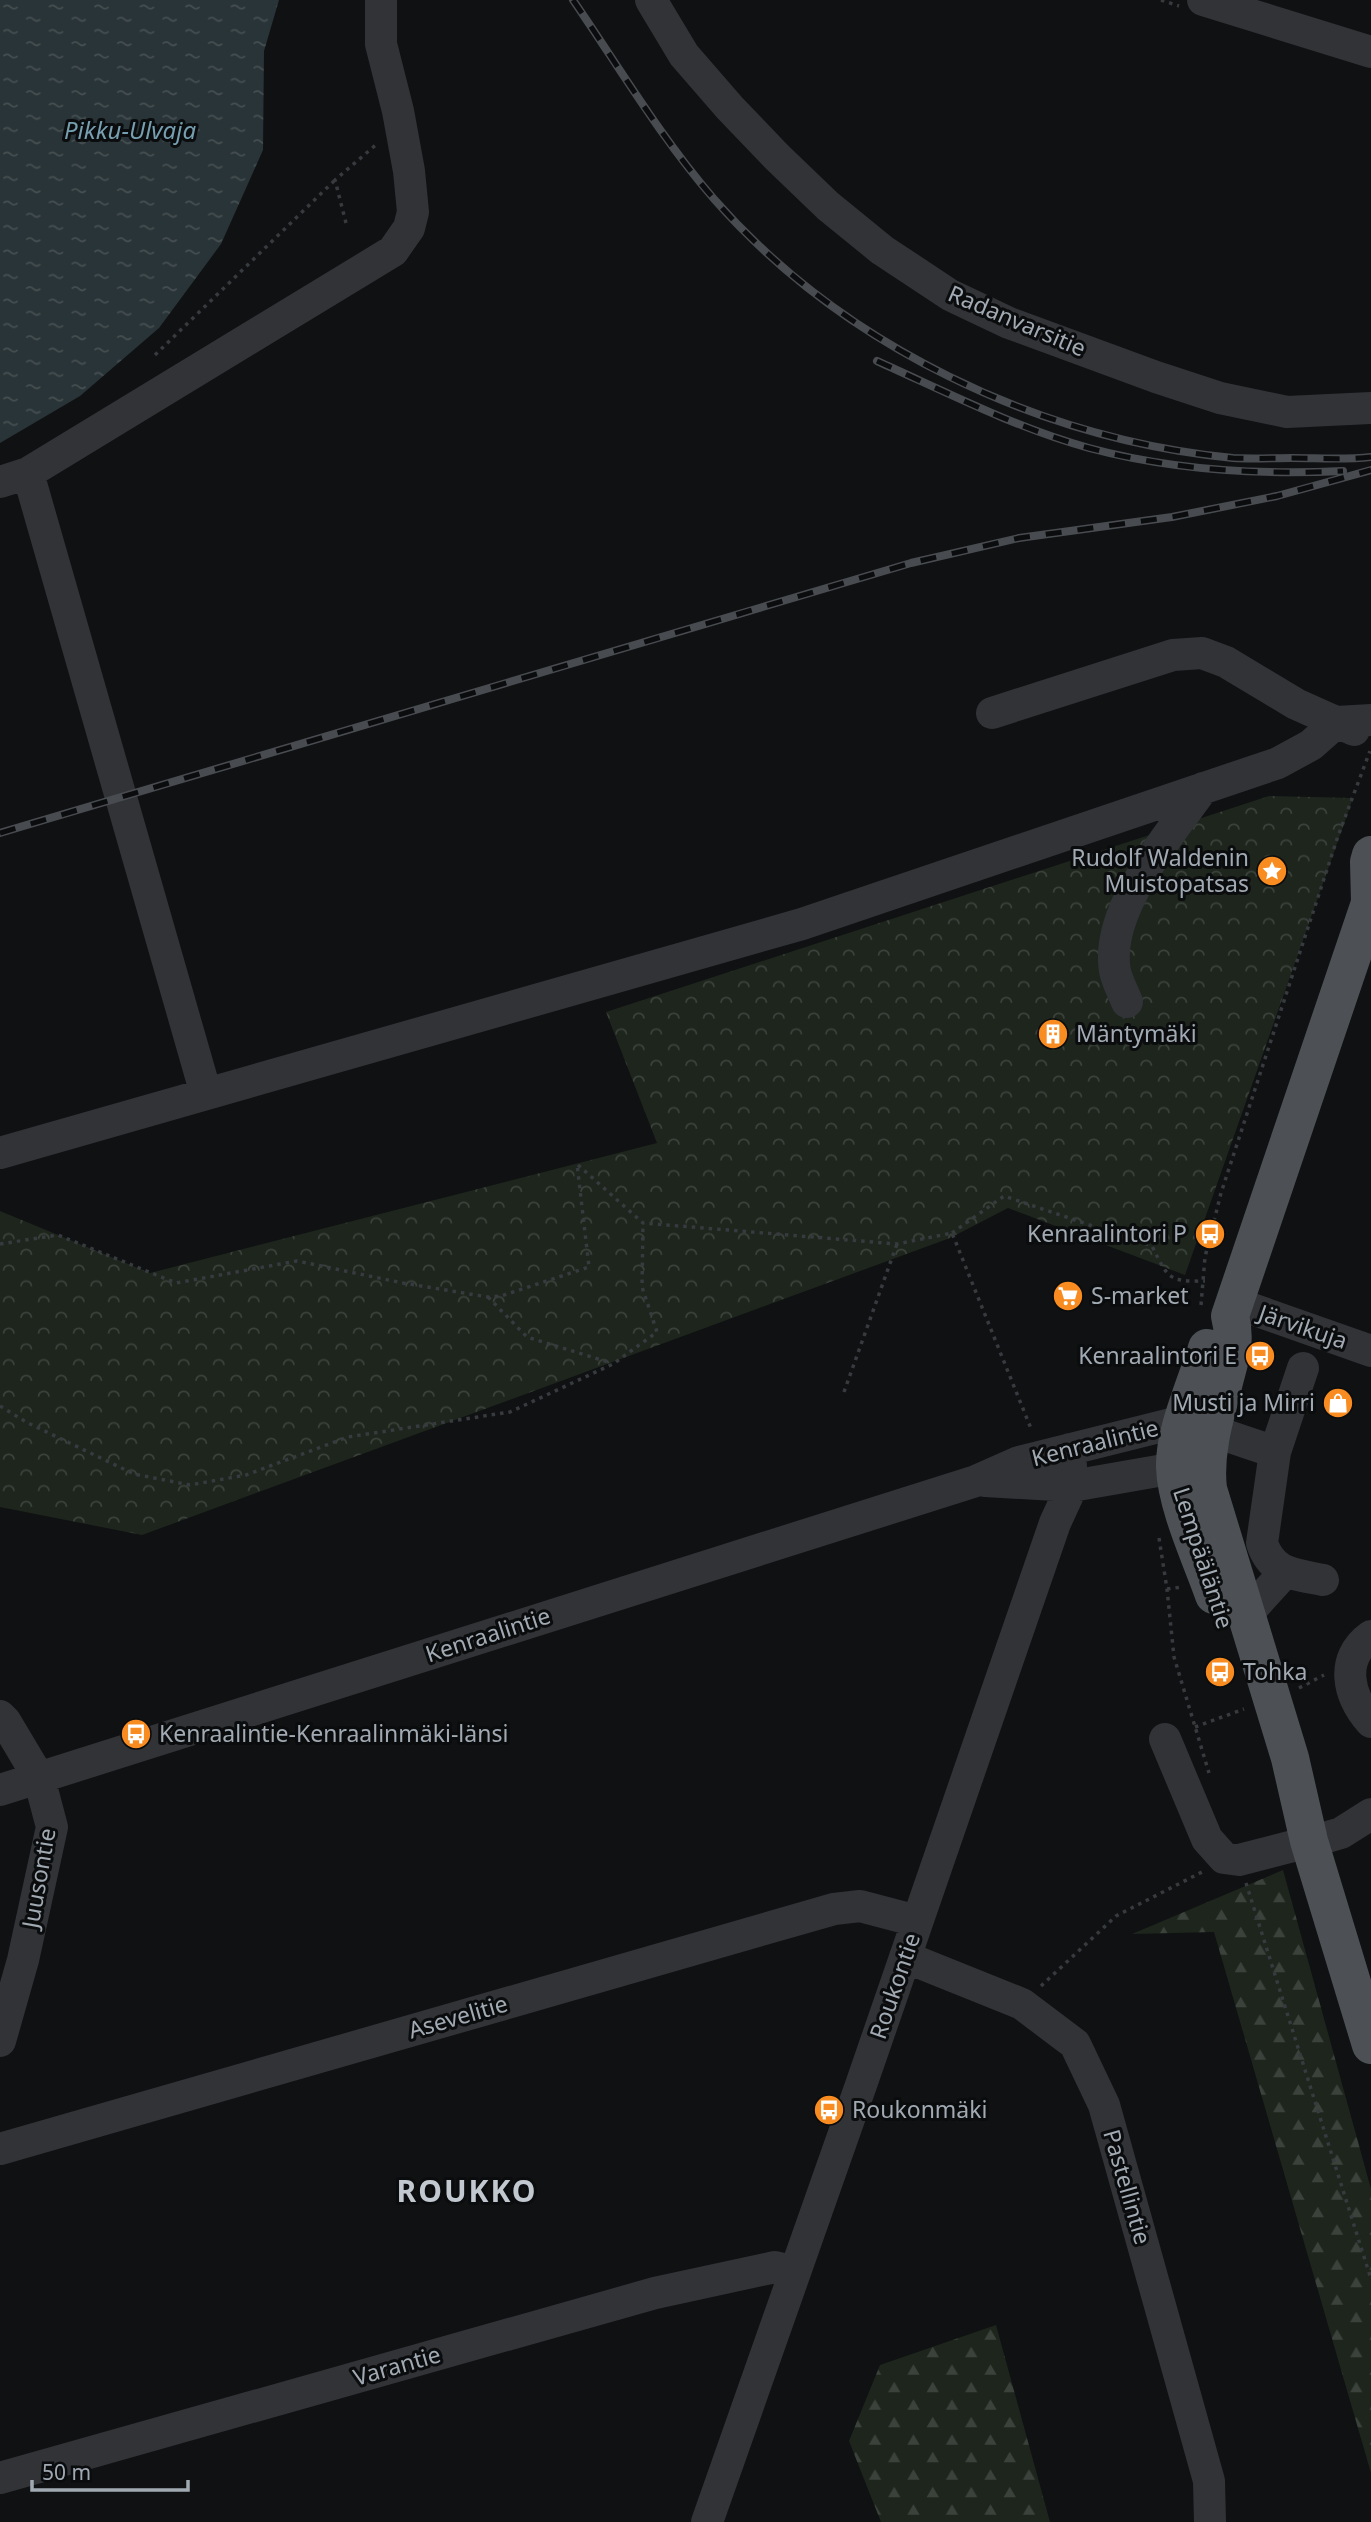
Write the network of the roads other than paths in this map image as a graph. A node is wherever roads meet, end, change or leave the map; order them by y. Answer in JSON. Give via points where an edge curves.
{"nodes":[{"id":1,"x":380,"y":0,"type":"edge"},
{"id":2,"x":651,"y":0,"type":"edge"},
{"id":3,"x":1203,"y":0,"type":"edge"},
{"id":4,"x":1371,"y":52,"type":"edge"},
{"id":5,"x":1371,"y":408,"type":"edge"},
{"id":6,"x":14,"y":477,"type":"edge"},
{"id":7,"x":992,"y":713,"type":"dead end"},
{"id":8,"x":1371,"y":720,"type":"edge"},
{"id":9,"x":1337,"y":722,"type":"junction"},
{"id":10,"x":1368,"y":753,"type":"edge"},
{"id":11,"x":1203,"y":788,"type":"junction"},
{"id":12,"x":1371,"y":855,"type":"edge"},
{"id":13,"x":1371,"y":900,"type":"edge"},
{"id":14,"x":1127,"y":1002,"type":"dead end"},
{"id":15,"x":206,"y":1094,"type":"junction"},
{"id":16,"x":0,"y":1153,"type":"edge"},
{"id":17,"x":1222,"y":1312,"type":"junction"},
{"id":18,"x":1371,"y":1351,"type":"edge"},
{"id":19,"x":1303,"y":1368,"type":"dead end"},
{"id":20,"x":1198,"y":1426,"type":"junction"},
{"id":21,"x":1070,"y":1449,"type":"junction"},
{"id":22,"x":1275,"y":1452,"type":"junction"},
{"id":23,"x":1175,"y":1468,"type":"junction"},
{"id":24,"x":976,"y":1481,"type":"junction"},
{"id":25,"x":1072,"y":1486,"type":"junction"},
{"id":26,"x":1285,"y":1572,"type":"junction"},
{"id":27,"x":1323,"y":1580,"type":"dead end"},
{"id":28,"x":1246,"y":1615,"type":"junction"},
{"id":29,"x":1362,"y":1648,"type":"edge"},
{"id":30,"x":1262,"y":1703,"type":"junction"},
{"id":31,"x":3,"y":1719,"type":"edge"},
{"id":32,"x":1371,"y":1722,"type":"edge"},
{"id":33,"x":1165,"y":1739,"type":"road end"},
{"id":34,"x":39,"y":1778,"type":"junction"},
{"id":35,"x":0,"y":1790,"type":"edge"},
{"id":36,"x":1371,"y":1815,"type":"edge"},
{"id":37,"x":1309,"y":1841,"type":"junction"},
{"id":38,"x":917,"y":1921,"type":"junction"},
{"id":39,"x":905,"y":1957,"type":"junction"},
{"id":40,"x":0,"y":2041,"type":"edge"},
{"id":41,"x":1371,"y":2045,"type":"edge"},
{"id":42,"x":0,"y":2149,"type":"edge"},
{"id":43,"x":795,"y":2272,"type":"junction"},
{"id":44,"x":0,"y":2478,"type":"edge"},
{"id":45,"x":707,"y":2522,"type":"edge"},
{"id":46,"x":1210,"y":2522,"type":"edge"}],
"edges":[{"from":1,"to":6,"type":"street","via":[[391,125],[409,171],[413,212],[409,228],[393,251]]},
{"from":2,"to":5,"type":"street","name":"Radanvarsitie","via":[[684,55],[777,157],[882,250],[950,295],[1009,323],[1220,398],[1287,412]]},
{"from":3,"to":4,"type":"street"},
{"from":6,"to":15,"type":"street"},
{"from":7,"to":9,"type":"street","via":[[1173,655],[1202,653]]},
{"from":8,"to":9,"type":"street"},
{"from":9,"to":10,"type":"street"},
{"from":9,"to":11,"type":"street","via":[[1311,745],[1278,763]]},
{"from":11,"to":14,"type":"street","via":[[1140,876],[1116,935],[1115,971]]},
{"from":11,"to":15,"type":"street","via":[[802,923]]},
{"from":12,"to":13,"type":"main road","name":"Lempääläntie"},
{"from":13,"to":17,"type":"main road","name":"Lempääläntie"},
{"from":15,"to":16,"type":"street"},
{"from":17,"to":18,"type":"street","name":"Järvikuja"},
{"from":17,"to":20,"type":"main road","name":"Lempääläntie","via":[[1212,1333]]},
{"from":19,"to":22,"type":"street"},
{"from":20,"to":21,"type":"street","name":"Kenraalintie","via":[[1149,1428]]},
{"from":20,"to":22,"type":"street"},
{"from":20,"to":23,"type":"main road","name":"Lempääläntie","via":[[1178,1440]]},
{"from":20,"to":28,"type":"main road","name":"Lempääläntie","via":[[1208,1489]]},
{"from":21,"to":24,"type":"street","name":"Kenraalintie","via":[[1019,1462]]},
{"from":21,"to":25,"type":"street","name":"Roukontie"},
{"from":22,"to":26,"type":"street","via":[[1262,1543],[1267,1557]]},
{"from":23,"to":25,"type":"street","name":"Kenraalintie"},
{"from":23,"to":30,"type":"main road","name":"Lempääläntie","via":[[1180,1496]]},
{"from":24,"to":25,"type":"street","name":"Kenraalintie"},
{"from":24,"to":34,"type":"street","name":"Kenraalintie"},
{"from":25,"to":38,"type":"street","name":"Roukontie","via":[[1055,1523]]},
{"from":26,"to":27,"type":"street"},
{"from":26,"to":28,"type":"street"},
{"from":28,"to":30,"type":"main road","name":"Lempääläntie"},
{"from":29,"to":32,"type":"street","via":[[1350,1683]]},
{"from":30,"to":37,"type":"main road","name":"Lempääläntie","via":[[1290,1758]]},
{"from":31,"to":34,"type":"street","name":"Juusontie"},
{"from":33,"to":37,"type":"street","via":[[1207,1839],[1224,1858],[1239,1860]]},
{"from":34,"to":35,"type":"street","name":"Kenraalintie"},
{"from":34,"to":40,"type":"street","name":"Juusontie","via":[[52,1827]]},
{"from":36,"to":37,"type":"street","via":[[1341,1833]]},
{"from":37,"to":41,"type":"main road","name":"Lempääläntie"},
{"from":38,"to":39,"type":"street","name":"Roukontie"},
{"from":38,"to":42,"type":"street","name":"Asevelitie","via":[[860,1906],[834,1909]]},
{"from":39,"to":43,"type":"street","name":"Roukontie"},
{"from":39,"to":46,"type":"street","name":"Pastellintie","via":[[1022,2004],[1075,2045],[1104,2105],[1209,2481]]},
{"from":43,"to":44,"type":"street","name":"Varantie","via":[[775,2267],[655,2293]]},
{"from":43,"to":45,"type":"street","name":"Roukontie"}]}
